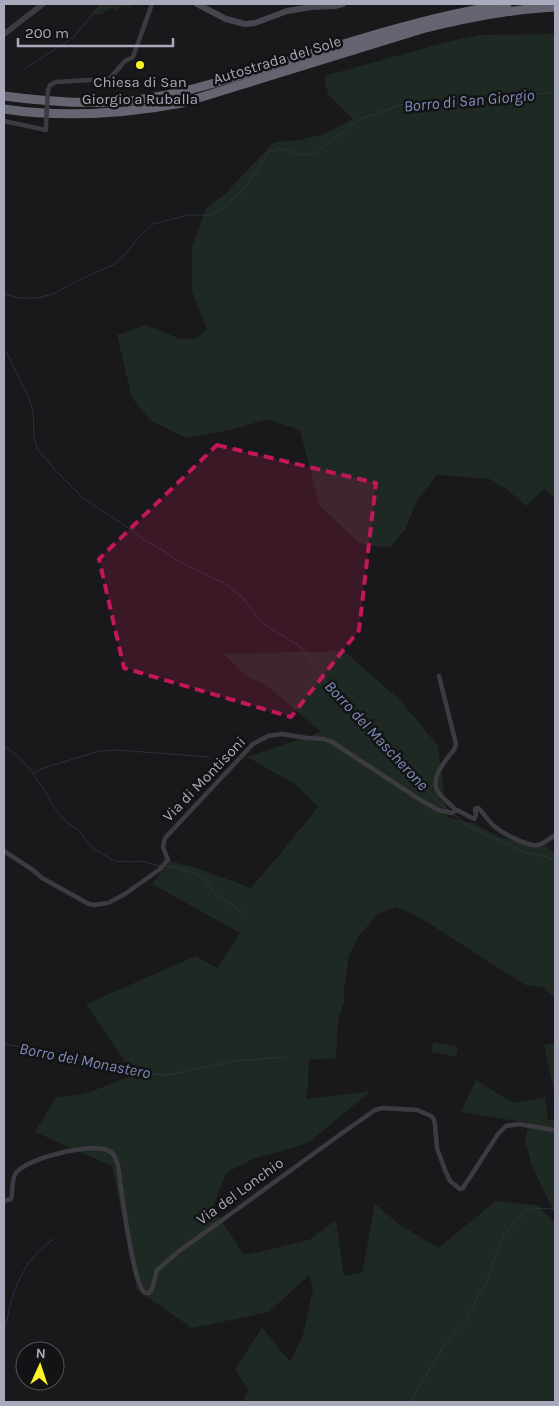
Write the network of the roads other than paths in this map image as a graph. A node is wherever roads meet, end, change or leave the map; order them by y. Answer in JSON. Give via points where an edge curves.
{"nodes":[{"id":1,"x":43,"y":4,"type":"edge"},
{"id":2,"x":152,"y":4,"type":"edge"},
{"id":3,"x":198,"y":4,"type":"edge"},
{"id":4,"x":343,"y":4,"type":"edge"},
{"id":5,"x":507,"y":4,"type":"edge"},
{"id":6,"x":555,"y":7,"type":"edge"},
{"id":7,"x":4,"y":34,"type":"edge"},
{"id":8,"x":4,"y":96,"type":"edge"},
{"id":9,"x":4,"y":108,"type":"edge"},
{"id":10,"x":4,"y":121,"type":"edge"},
{"id":11,"x":439,"y":676,"type":"dead end"},
{"id":12,"x":456,"y":810,"type":"junction"},
{"id":13,"x":555,"y":835,"type":"edge"},
{"id":14,"x":4,"y":852,"type":"edge"},
{"id":15,"x":555,"y":1130,"type":"edge"},
{"id":16,"x":4,"y":1201,"type":"edge"}],
"edges":[{"from":1,"to":7,"type":"street"},
{"from":2,"to":10,"type":"street","bridge":true,"via":[[133,57],[122,63],[111,77],[50,85],[46,130]]},
{"from":3,"to":4,"type":"main road","via":[[226,19],[245,24],[311,7]]},
{"from":5,"to":8,"type":"highway","name":"Autostrada del Sole","via":[[397,28],[180,92],[117,102]]},
{"from":6,"to":9,"type":"highway","name":"Autostrada del Sole","via":[[440,24],[174,104],[80,115]]},
{"from":11,"to":12,"type":"street","name":"Via di Montisoni","via":[[456,744],[435,783],[438,792]]},
{"from":12,"to":13,"type":"street","name":"Via di Montisoni","via":[[474,820],[475,809],[478,808],[495,827],[530,844],[541,844]]},
{"from":12,"to":14,"type":"street","name":"Via di Montisoni","via":[[452,813],[438,810],[332,742],[282,734],[268,736],[254,744],[165,838],[166,863],[108,903],[89,904]]},
{"from":15,"to":16,"type":"street","name":"Via del Lonchio","via":[[518,1124],[506,1126],[460,1189],[450,1181],[445,1170],[431,1116],[417,1110],[378,1109],[178,1252],[157,1270],[149,1293],[142,1291],[138,1281],[118,1165],[111,1152],[104,1149],[70,1150],[26,1165],[14,1176],[11,1199]]}]}
